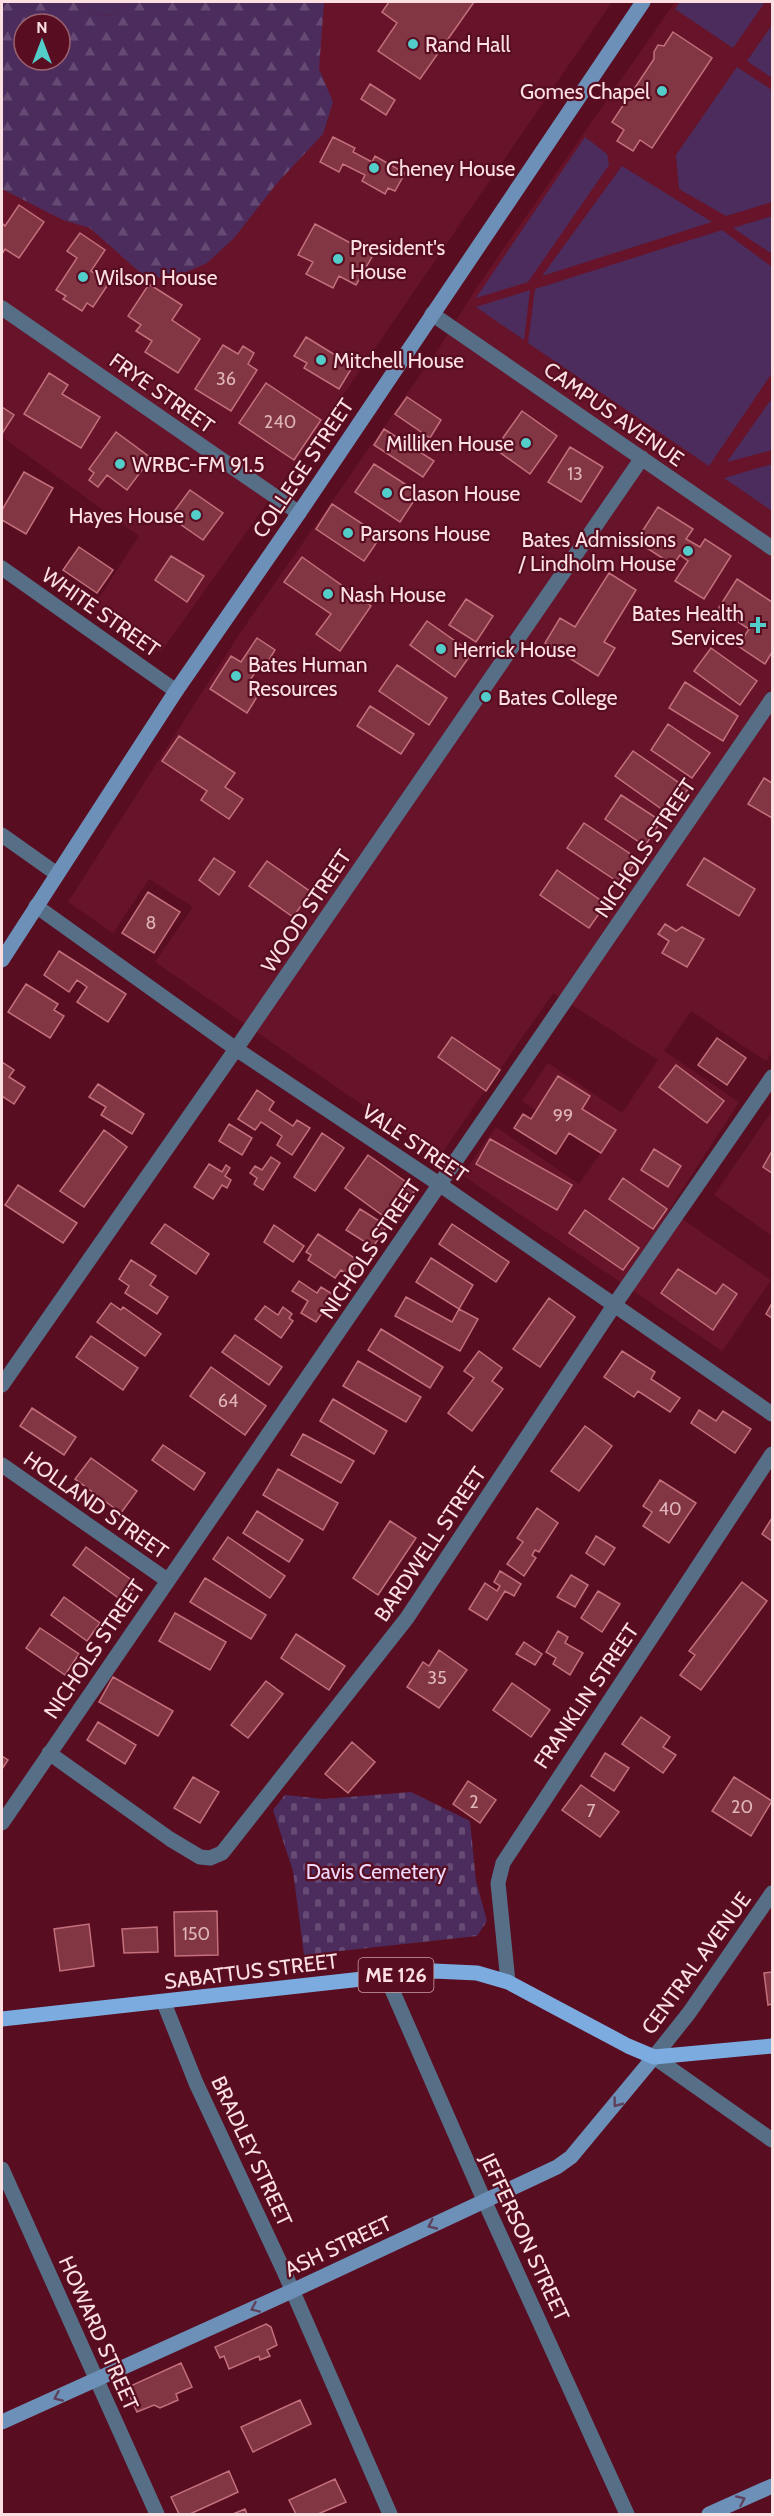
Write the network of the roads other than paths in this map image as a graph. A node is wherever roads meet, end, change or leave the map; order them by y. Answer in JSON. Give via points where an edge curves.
{"nodes":[{"id":1,"x":644,"y":2,"type":"edge"},
{"id":2,"x":2,"y":308,"type":"edge"},
{"id":3,"x":432,"y":314,"type":"junction"},
{"id":4,"x":642,"y":458,"type":"junction"},
{"id":5,"x":298,"y":513,"type":"junction"},
{"id":6,"x":772,"y":549,"type":"edge"},
{"id":7,"x":2,"y":568,"type":"edge"},
{"id":8,"x":176,"y":691,"type":"junction"},
{"id":9,"x":772,"y":699,"type":"edge"},
{"id":10,"x":2,"y":835,"type":"edge"},
{"id":11,"x":57,"y":874,"type":"junction"},
{"id":12,"x":36,"y":906,"type":"junction"},
{"id":13,"x":2,"y":960,"type":"edge"},
{"id":14,"x":236,"y":1049,"type":"junction"},
{"id":15,"x":772,"y":1077,"type":"edge"},
{"id":16,"x":440,"y":1184,"type":"junction"},
{"id":17,"x":615,"y":1304,"type":"junction"},
{"id":18,"x":2,"y":1385,"type":"edge"},
{"id":19,"x":772,"y":1414,"type":"edge"},
{"id":20,"x":772,"y":1454,"type":"edge"},
{"id":21,"x":2,"y":1465,"type":"edge"},
{"id":22,"x":167,"y":1580,"type":"junction"},
{"id":23,"x":49,"y":1753,"type":"junction"},
{"id":24,"x":2,"y":1822,"type":"edge"},
{"id":25,"x":772,"y":1893,"type":"edge"},
{"id":26,"x":386,"y":1976,"type":"junction"},
{"id":27,"x":508,"y":1982,"type":"junction"},
{"id":28,"x":164,"y":2003,"type":"junction"},
{"id":29,"x":2,"y":2019,"type":"edge"},
{"id":30,"x":772,"y":2046,"type":"edge"},
{"id":31,"x":654,"y":2057,"type":"junction"},
{"id":32,"x":772,"y":2140,"type":"edge"},
{"id":33,"x":2,"y":2169,"type":"edge"},
{"id":34,"x":484,"y":2200,"type":"junction"},
{"id":35,"x":292,"y":2291,"type":"junction"},
{"id":36,"x":97,"y":2379,"type":"junction"},
{"id":37,"x":2,"y":2422,"type":"edge"},
{"id":38,"x":772,"y":2486,"type":"edge"},
{"id":39,"x":157,"y":2514,"type":"edge"},
{"id":40,"x":390,"y":2514,"type":"edge"},
{"id":41,"x":627,"y":2514,"type":"edge"},
{"id":42,"x":709,"y":2514,"type":"edge"}],
"edges":[{"from":1,"to":3,"type":"main road","name":"COLLEGE STREET"},
{"from":2,"to":5,"type":"street","name":"FRYE STREET"},
{"from":3,"to":4,"type":"street","name":"CAMPUS AVENUE"},
{"from":3,"to":5,"type":"main road","name":"COLLEGE STREET"},
{"from":4,"to":6,"type":"street","name":"CAMPUS AVENUE"},
{"from":4,"to":14,"type":"street","name":"WOOD STREET"},
{"from":5,"to":8,"type":"main road","name":"COLLEGE STREET"},
{"from":7,"to":8,"type":"street","name":"WHITE STREET"},
{"from":8,"to":11,"type":"main road","name":"COLLEGE STREET"},
{"from":9,"to":16,"type":"street","name":"NICHOLS STREET"},
{"from":10,"to":11,"type":"street"},
{"from":11,"to":12,"type":"main road","name":"COLLEGE STREET"},
{"from":12,"to":13,"type":"main road","name":"COLLEGE STREET"},
{"from":12,"to":14,"type":"street","name":"VALE STREET"},
{"from":14,"to":16,"type":"street","name":"VALE STREET"},
{"from":14,"to":18,"type":"street","name":"WOOD STREET"},
{"from":15,"to":17,"type":"street","name":"BARDWELL STREET"},
{"from":16,"to":17,"type":"street","name":"VALE STREET"},
{"from":16,"to":22,"type":"street","name":"NICHOLS STREET"},
{"from":17,"to":19,"type":"street","name":"VALE STREET"},
{"from":17,"to":23,"type":"street","name":"BARDWELL STREET","via":[[407,1618],[222,1853],[200,1857]]},
{"from":20,"to":27,"type":"street","name":"FRANKLIN STREET","via":[[503,1863],[498,1883]]},
{"from":21,"to":22,"type":"street","name":"HOLLAND STREET"},
{"from":22,"to":23,"type":"street","name":"NICHOLS STREET"},
{"from":23,"to":24,"type":"street","name":"NICHOLS STREET"},
{"from":25,"to":31,"type":"street","name":"CENTRAL AVENUE"},
{"from":26,"to":27,"type":"main road","name":"SABATTUS STREET","number":"ME 126","via":[[434,1971],[477,1973]]},
{"from":26,"to":28,"type":"main road","name":"SABATTUS STREET","number":"ME 126"},
{"from":26,"to":34,"type":"street","name":"JEFFERSON STREET"},
{"from":27,"to":31,"type":"main road","name":"SABATTUS STREET","number":"ME 126"},
{"from":28,"to":29,"type":"main road","name":"SABATTUS STREET","number":"ME 126"},
{"from":28,"to":35,"type":"street","name":"BRADLEY STREET","via":[[196,2083]]},
{"from":30,"to":31,"type":"main road","name":"SABATTUS STREET","number":"ME 126"},
{"from":31,"to":32,"type":"street"},
{"from":31,"to":34,"type":"main road","name":"ASH STREET","one_way":true,"via":[[571,2157]]},
{"from":33,"to":36,"type":"street","name":"HOWARD STREET"},
{"from":34,"to":35,"type":"main road","name":"ASH STREET","one_way":true},
{"from":34,"to":41,"type":"street","name":"JEFFERSON STREET"},
{"from":35,"to":36,"type":"main road","name":"ASH STREET","one_way":true},
{"from":35,"to":40,"type":"street","name":"BRADLEY STREET"},
{"from":36,"to":37,"type":"main road","name":"ASH STREET","one_way":true},
{"from":36,"to":39,"type":"street","name":"HOWARD STREET"},
{"from":42,"to":38,"type":"main road","one_way":true}]}
